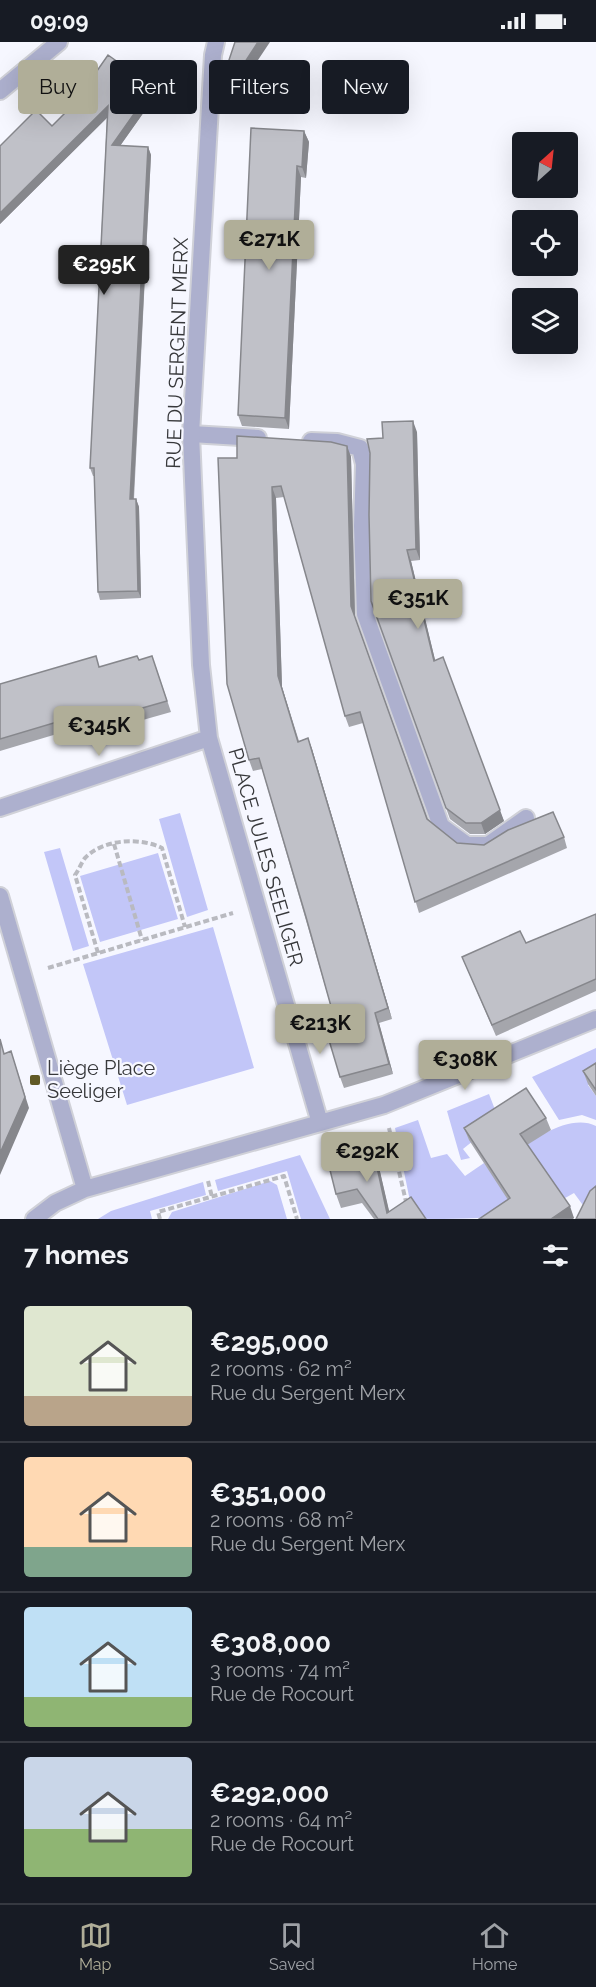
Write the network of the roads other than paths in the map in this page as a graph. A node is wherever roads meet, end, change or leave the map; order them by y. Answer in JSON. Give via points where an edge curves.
{"nodes":[{"id":1,"x":59,"y":42,"type":"edge"},
{"id":2,"x":216,"y":42,"type":"edge"},
{"id":3,"x":0,"y":91,"type":"edge"},
{"id":4,"x":191,"y":434,"type":"junction"},
{"id":5,"x":270,"y":438,"type":"edge"},
{"id":6,"x":292,"y":440,"type":"edge"},
{"id":7,"x":209,"y":738,"type":"junction"},
{"id":8,"x":0,"y":808,"type":"edge"},
{"id":9,"x":526,"y":818,"type":"dead end"},
{"id":10,"x":0,"y":896,"type":"edge"},
{"id":11,"x":596,"y":1019,"type":"edge"},
{"id":12,"x":320,"y":1123,"type":"junction"},
{"id":13,"x":85,"y":1189,"type":"junction"},
{"id":14,"x":34,"y":1219,"type":"edge"}],
"edges":[{"from":1,"to":3,"type":"street"},
{"from":2,"to":4,"type":"street","name":"RUE DU SERGENT MERX"},
{"from":4,"to":5,"type":"street"},
{"from":4,"to":7,"type":"street","name":"RUE DU SERGENT MERX","via":[[201,665]]},
{"from":6,"to":9,"type":"street","via":[[337,442],[360,448],[364,464],[365,614],[441,826],[467,845],[488,845]]},
{"from":7,"to":8,"type":"street","name":"PLACE JULES SEELIGER"},
{"from":7,"to":12,"type":"street","name":"PLACE JULES SEELIGER"},
{"from":10,"to":13,"type":"street"},
{"from":11,"to":12,"type":"street","via":[[384,1105]]},
{"from":12,"to":13,"type":"street"},
{"from":13,"to":14,"type":"street","via":[[55,1203]]}]}
